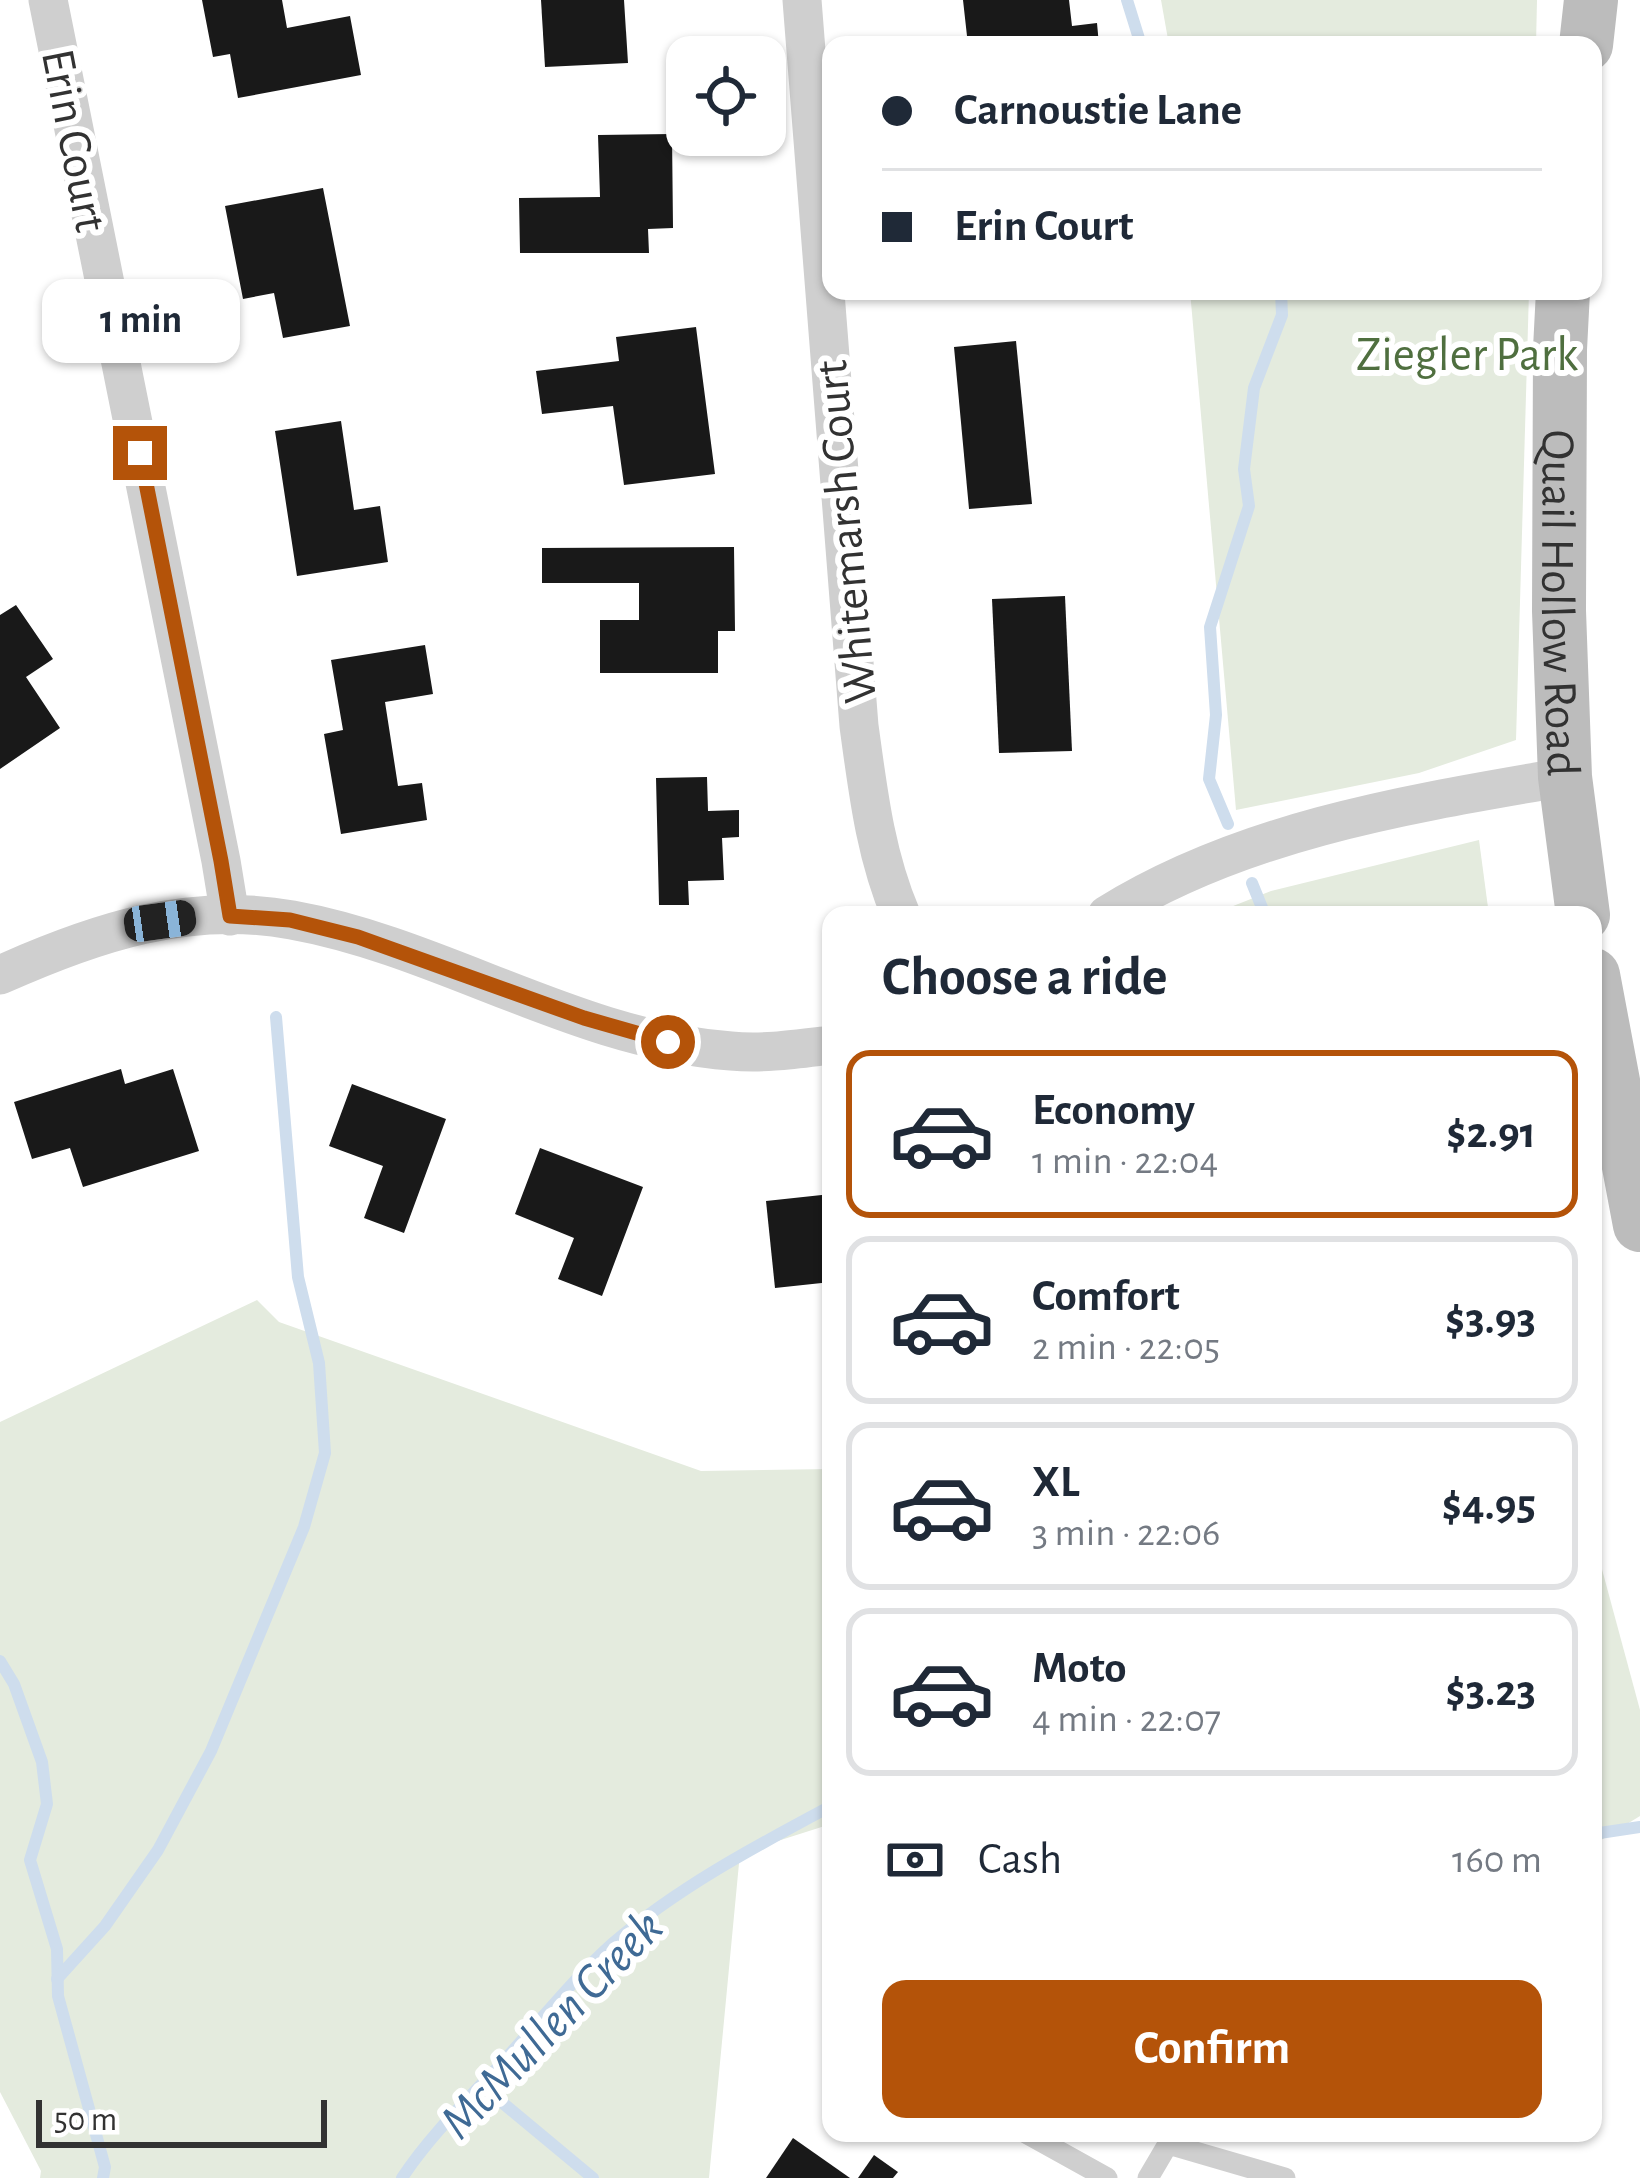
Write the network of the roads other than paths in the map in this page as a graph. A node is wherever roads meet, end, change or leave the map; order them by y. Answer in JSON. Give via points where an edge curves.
{"nodes":[{"id":1,"x":48,"y":0,"type":"edge"},
{"id":2,"x":802,"y":0,"type":"edge"},
{"id":3,"x":1591,"y":0,"type":"edge"},
{"id":4,"x":1587,"y":36,"type":"edge"},
{"id":5,"x":822,"y":250,"type":"edge"},
{"id":6,"x":826,"y":300,"type":"edge"},
{"id":7,"x":1563,"y":300,"type":"edge"},
{"id":8,"x":1565,"y":777,"type":"junction"},
{"id":9,"x":897,"y":906,"type":"edge"},
{"id":10,"x":1124,"y":906,"type":"edge"},
{"id":11,"x":1581,"y":906,"type":"edge"},
{"id":12,"x":230,"y":916,"type":"junction"},
{"id":13,"x":0,"y":975,"type":"edge"},
{"id":14,"x":1602,"y":1023,"type":"edge"},
{"id":15,"x":822,"y":1046,"type":"edge"},
{"id":16,"x":1640,"y":1225,"type":"edge"},
{"id":17,"x":1042,"y":2142,"type":"edge"},
{"id":18,"x":1107,"y":2178,"type":"edge"},
{"id":19,"x":1148,"y":2178,"type":"edge"},
{"id":20,"x":1286,"y":2178,"type":"edge"}],
"edges":[{"from":1,"to":12,"type":"street","name":"Erin Court"},
{"from":2,"to":5,"type":"street","name":"Whitemarsh Court"},
{"from":3,"to":4,"type":"main road"},
{"from":6,"to":9,"type":"street","name":"Whitemarsh Court","via":[[860,726],[873,825]]},
{"from":7,"to":8,"type":"main road","name":"Quail Hollow Road"},
{"from":8,"to":10,"type":"street","via":[[1291,834]]},
{"from":8,"to":11,"type":"main road","name":"Quail Hollow Road"},
{"from":12,"to":13,"type":"street","via":[[128,926]]},
{"from":12,"to":15,"type":"street","via":[[358,937],[668,1042],[753,1052]]},
{"from":14,"to":16,"type":"main road"},
{"from":17,"to":18,"type":"lane"},
{"from":19,"to":20,"type":"lane","via":[[1168,2144]]}]}
